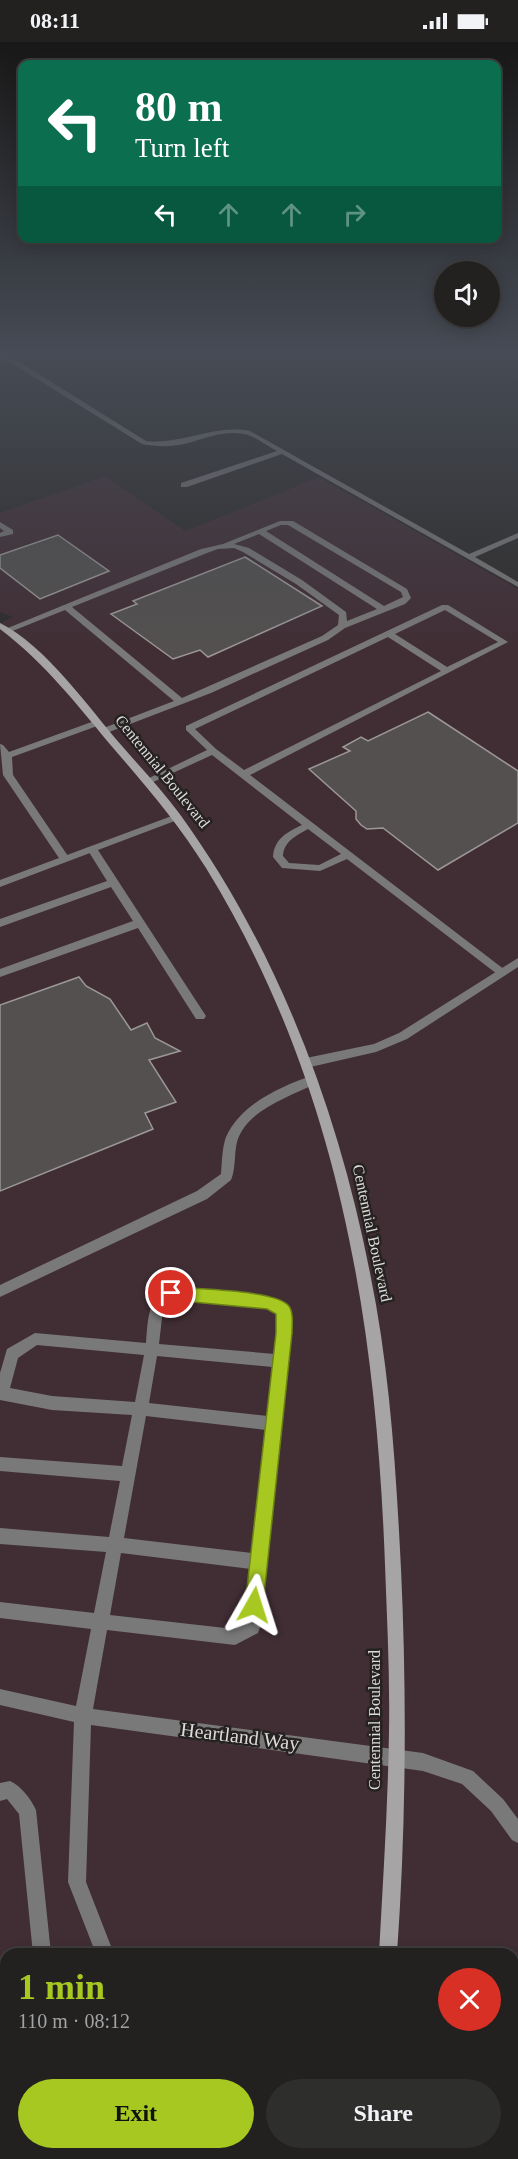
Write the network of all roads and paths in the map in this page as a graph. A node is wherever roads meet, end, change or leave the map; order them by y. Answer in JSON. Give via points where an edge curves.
{"nodes":[{"id":1,"x":282,"y":452,"type":"joint"},
{"id":2,"x":184,"y":485,"type":"dead end"},
{"id":3,"x":0,"y":524,"type":"edge"},
{"id":4,"x":260,"y":531,"type":"junction"},
{"id":5,"x":0,"y":535,"type":"edge"},
{"id":6,"x":518,"y":535,"type":"edge"},
{"id":7,"x":220,"y":547,"type":"junction"},
{"id":8,"x":469,"y":557,"type":"junction"},
{"id":9,"x":518,"y":585,"type":"edge"},
{"id":10,"x":67,"y":607,"type":"junction"},
{"id":11,"x":384,"y":610,"type":"junction"},
{"id":12,"x":342,"y":626,"type":"junction"},
{"id":13,"x":4,"y":628,"type":"edge"},
{"id":14,"x":389,"y":634,"type":"junction"},
{"id":15,"x":447,"y":671,"type":"junction"},
{"id":16,"x":181,"y":702,"type":"junction"},
{"id":17,"x":100,"y":727,"type":"junction"},
{"id":18,"x":0,"y":747,"type":"edge"},
{"id":19,"x":213,"y":751,"type":"junction"},
{"id":20,"x":7,"y":756,"type":"junction"},
{"id":21,"x":244,"y":774,"type":"junction"},
{"id":22,"x":148,"y":781,"type":"junction"},
{"id":23,"x":177,"y":817,"type":"junction"},
{"id":24,"x":309,"y":825,"type":"junction"},
{"id":25,"x":92,"y":849,"type":"junction"},
{"id":26,"x":348,"y":855,"type":"junction"},
{"id":27,"x":65,"y":859,"type":"junction"},
{"id":28,"x":114,"y":882,"type":"junction"},
{"id":29,"x":0,"y":884,"type":"edge"},
{"id":30,"x":0,"y":923,"type":"edge"},
{"id":31,"x":140,"y":923,"type":"junction"},
{"id":32,"x":518,"y":962,"type":"edge"},
{"id":33,"x":0,"y":973,"type":"edge"},
{"id":34,"x":501,"y":973,"type":"junction"},
{"id":35,"x":200,"y":1016,"type":"dead end"},
{"id":36,"x":306,"y":1064,"type":"junction"},
{"id":37,"x":311,"y":1081,"type":"junction"},
{"id":38,"x":0,"y":1291,"type":"edge"},
{"id":39,"x":152,"y":1348,"type":"junction"},
{"id":40,"x":281,"y":1360,"type":"junction"},
{"id":41,"x":1,"y":1393,"type":"edge"},
{"id":42,"x":141,"y":1409,"type":"junction"},
{"id":43,"x":274,"y":1424,"type":"junction"},
{"id":44,"x":0,"y":1464,"type":"edge"},
{"id":45,"x":128,"y":1474,"type":"junction"},
{"id":46,"x":0,"y":1536,"type":"edge"},
{"id":47,"x":115,"y":1545,"type":"junction"},
{"id":48,"x":259,"y":1562,"type":"junction"},
{"id":49,"x":0,"y":1610,"type":"edge"},
{"id":50,"x":100,"y":1620,"type":"junction"},
{"id":51,"x":0,"y":1697,"type":"edge"},
{"id":52,"x":83,"y":1716,"type":"junction"},
{"id":53,"x":397,"y":1757,"type":"junction"},
{"id":54,"x":0,"y":1792,"type":"edge"},
{"id":55,"x":518,"y":1834,"type":"edge"},
{"id":56,"x":41,"y":1948,"type":"edge"},
{"id":57,"x":103,"y":1948,"type":"edge"},
{"id":58,"x":388,"y":1948,"type":"edge"}],
"edges":[{"from":1,"to":2,"type":"street"},
{"from":1,"to":8,"type":"street"},
{"from":3,"to":5,"type":"street","via":[[10,532]]},
{"from":4,"to":7,"type":"street"},
{"from":4,"to":11,"type":"street"},
{"from":4,"to":11,"type":"street","via":[[290,523],[404,591],[407,598]]},
{"from":6,"to":8,"type":"street"},
{"from":7,"to":10,"type":"street"},
{"from":7,"to":12,"type":"street","via":[[246,550],[299,582],[343,614]]},
{"from":8,"to":9,"type":"street"},
{"from":10,"to":13,"type":"street"},
{"from":10,"to":16,"type":"street"},
{"from":11,"to":12,"type":"street"},
{"from":12,"to":16,"type":"street","via":[[291,655]]},
{"from":13,"to":17,"type":"street","name":"Centennial Boulevard","via":[[47,665]]},
{"from":14,"to":15,"type":"street"},
{"from":14,"to":15,"type":"street","via":[[445,607],[504,642]]},
{"from":14,"to":19,"type":"street","via":[[189,728]]},
{"from":15,"to":21,"type":"street"},
{"from":16,"to":17,"type":"street"},
{"from":17,"to":20,"type":"street"},
{"from":17,"to":22,"type":"street","name":"Centennial Boulevard"},
{"from":18,"to":20,"type":"street"},
{"from":19,"to":21,"type":"street"},
{"from":19,"to":22,"type":"street"},
{"from":20,"to":27,"type":"street","via":[[8,775]]},
{"from":21,"to":24,"type":"street"},
{"from":22,"to":23,"type":"street","name":"Centennial Boulevard"},
{"from":23,"to":25,"type":"street"},
{"from":23,"to":36,"type":"street","name":"Centennial Boulevard","via":[[238,914]]},
{"from":24,"to":26,"type":"street"},
{"from":24,"to":26,"type":"street","via":[[279,845],[278,857],[286,866],[320,868]]},
{"from":25,"to":27,"type":"street"},
{"from":25,"to":28,"type":"street"},
{"from":26,"to":34,"type":"street"},
{"from":27,"to":29,"type":"street"},
{"from":28,"to":30,"type":"street"},
{"from":28,"to":31,"type":"street"},
{"from":31,"to":33,"type":"street"},
{"from":31,"to":35,"type":"street"},
{"from":32,"to":34,"type":"street"},
{"from":34,"to":36,"type":"street","via":[[403,1036],[376,1048]]},
{"from":36,"to":37,"type":"street","name":"Centennial Boulevard"},
{"from":37,"to":38,"type":"street","via":[[247,1116],[232,1138],[226,1176],[202,1195]]},
{"from":37,"to":53,"type":"street","name":"Centennial Boulevard","via":[[344,1189],[363,1273],[379,1379],[394,1587]]},
{"from":39,"to":40,"type":"street"},
{"from":39,"to":40,"type":"street","via":[[157,1306],[171,1293],[270,1302],[283,1311]]},
{"from":39,"to":41,"type":"street","via":[[35,1339],[12,1354]]},
{"from":39,"to":42,"type":"street"},
{"from":40,"to":43,"type":"street"},
{"from":41,"to":42,"type":"street","via":[[52,1403]]},
{"from":42,"to":43,"type":"street"},
{"from":42,"to":45,"type":"street"},
{"from":43,"to":48,"type":"street"},
{"from":44,"to":45,"type":"street"},
{"from":45,"to":47,"type":"street"},
{"from":46,"to":47,"type":"street"},
{"from":47,"to":48,"type":"street"},
{"from":47,"to":50,"type":"street"},
{"from":48,"to":50,"type":"street","via":[[252,1627],[235,1637]]},
{"from":49,"to":50,"type":"street"},
{"from":50,"to":52,"type":"street"},
{"from":51,"to":52,"type":"street","name":"Heartland Way"},
{"from":52,"to":53,"type":"street","name":"Heartland Way"},
{"from":52,"to":57,"type":"street","via":[[77,1882]]},
{"from":53,"to":55,"type":"street","name":"Heartland Way","via":[[467,1777]]},
{"from":53,"to":58,"type":"street","name":"Centennial Boulevard"},
{"from":54,"to":56,"type":"street","via":[[10,1790],[27,1810]]}]}
